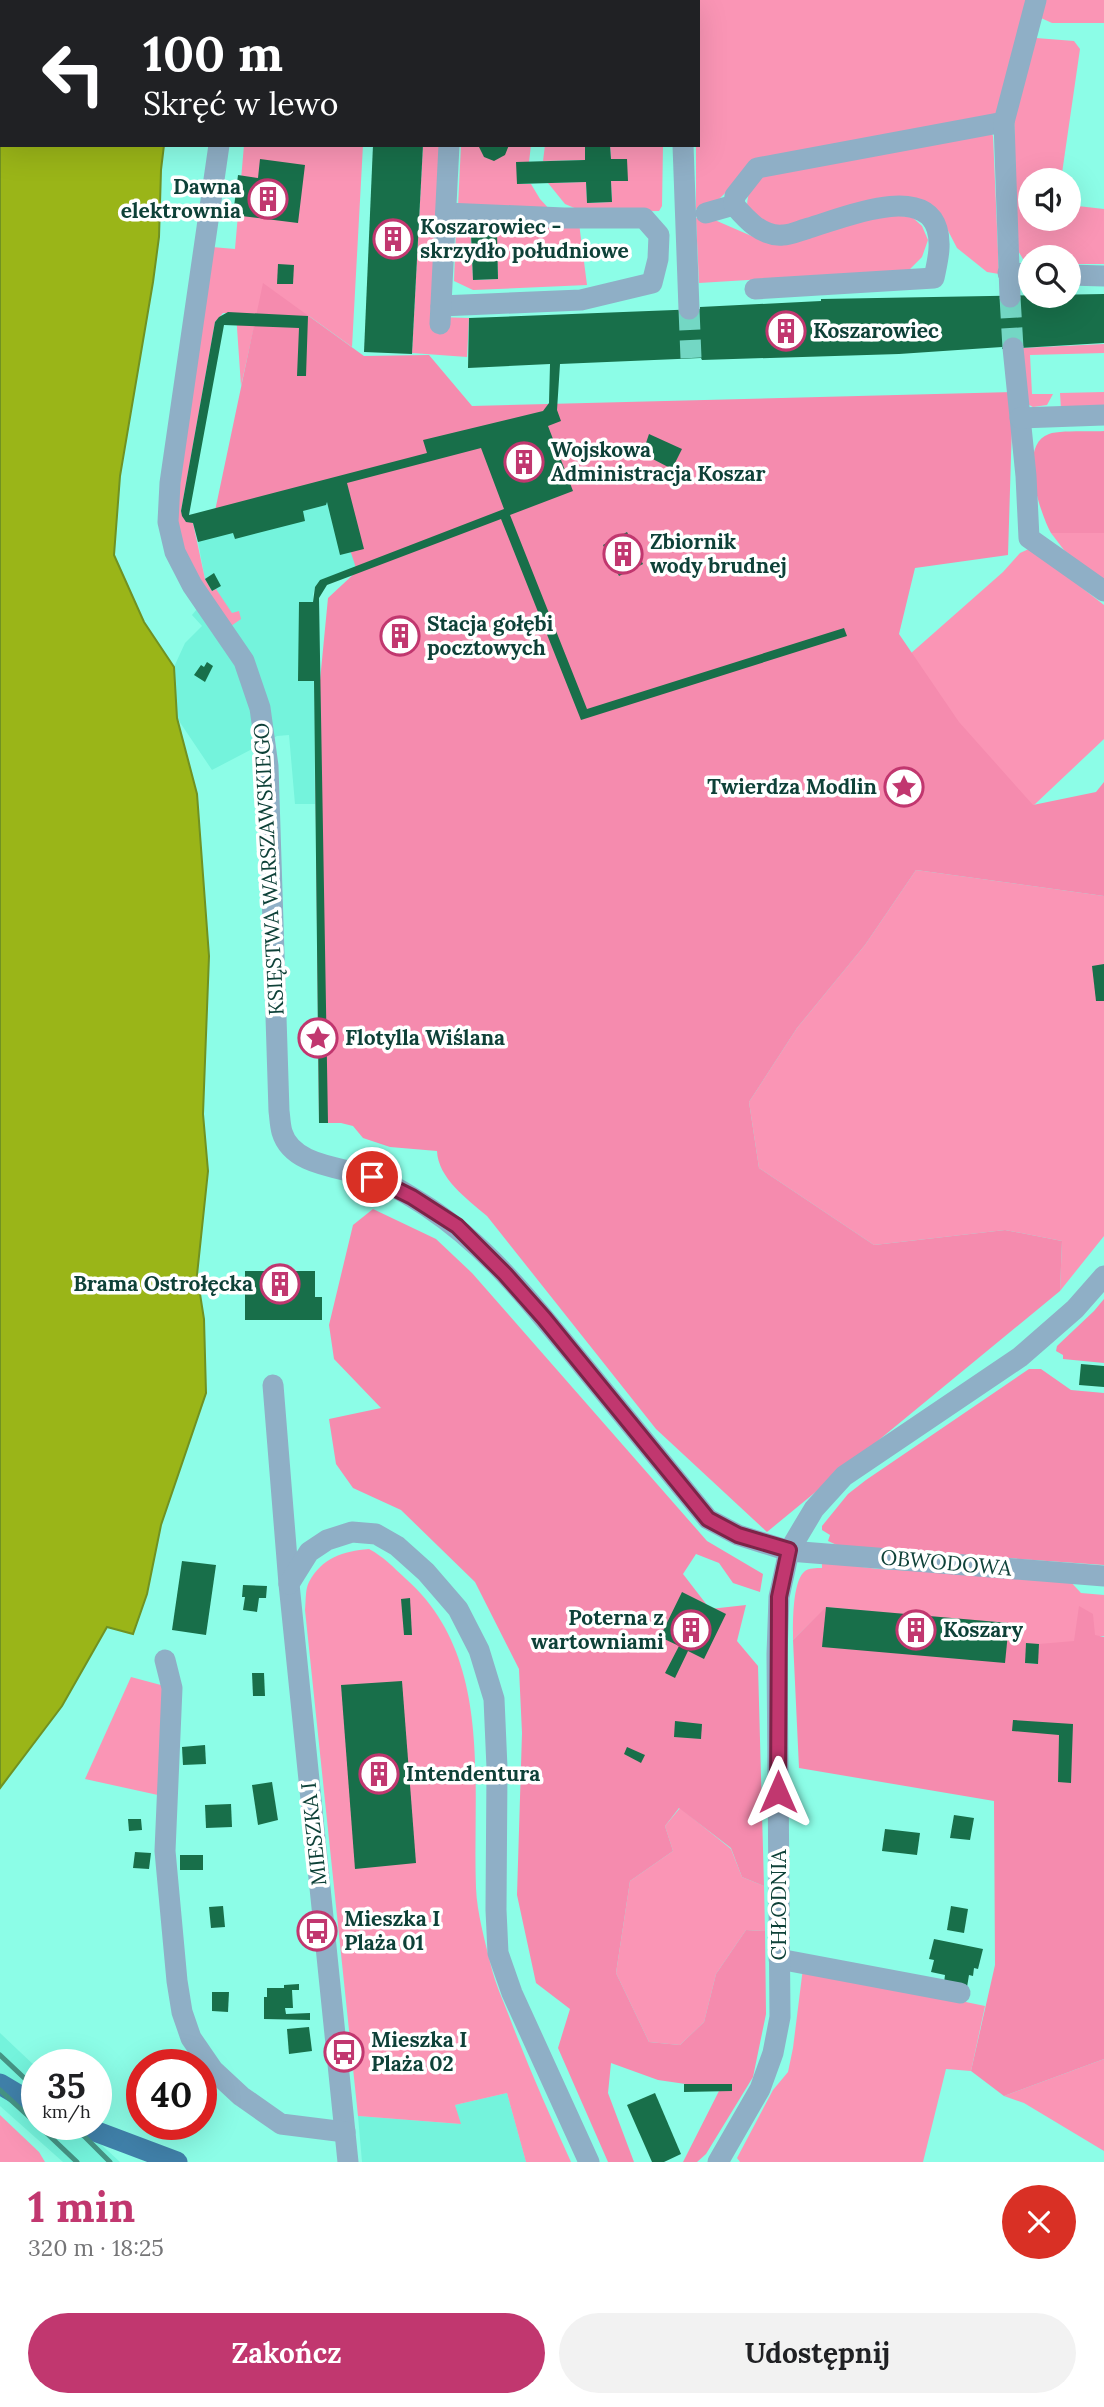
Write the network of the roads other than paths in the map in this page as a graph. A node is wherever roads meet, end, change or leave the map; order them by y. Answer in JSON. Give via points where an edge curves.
{"nodes":[{"id":1,"x":1036,"y":0,"type":"edge"},
{"id":2,"x":1004,"y":122,"type":"junction"},
{"id":3,"x":219,"y":147,"type":"edge"},
{"id":4,"x":449,"y":147,"type":"edge"},
{"id":5,"x":683,"y":147,"type":"edge"},
{"id":6,"x":734,"y":205,"type":"junction"},
{"id":7,"x":446,"y":213,"type":"junction"},
{"id":8,"x":706,"y":213,"type":"dead end"},
{"id":9,"x":1008,"y":273,"type":"junction"},
{"id":10,"x":1018,"y":273,"type":"edge"},
{"id":11,"x":1081,"y":275,"type":"edge"},
{"id":12,"x":1104,"y":276,"type":"edge"},
{"id":13,"x":755,"y":289,"type":"dead end"},
{"id":14,"x":1010,"y":297,"type":"tunnel mouth"},
{"id":15,"x":689,"y":309,"type":"tunnel mouth"},
{"id":16,"x":1013,"y":348,"type":"tunnel mouth"},
{"id":17,"x":1104,"y":415,"type":"edge"},
{"id":18,"x":1020,"y":418,"type":"junction"},
{"id":19,"x":1104,"y":592,"type":"edge"},
{"id":20,"x":298,"y":1153,"type":"joint"},
{"id":21,"x":1104,"y":1276,"type":"edge"},
{"id":22,"x":272,"y":1385,"type":"dead end"},
{"id":23,"x":789,"y":1550,"type":"junction"},
{"id":24,"x":1104,"y":1576,"type":"edge"},
{"id":25,"x":289,"y":1584,"type":"junction"},
{"id":26,"x":165,"y":1660,"type":"dead end"},
{"id":27,"x":779,"y":1959,"type":"junction"},
{"id":28,"x":960,"y":1993,"type":"dead end"},
{"id":29,"x":0,"y":2084,"type":"edge"},
{"id":30,"x":21,"y":2096,"type":"edge"},
{"id":31,"x":345,"y":2132,"type":"junction"},
{"id":32,"x":112,"y":2138,"type":"edge"},
{"id":33,"x":177,"y":2162,"type":"edge"},
{"id":34,"x":348,"y":2162,"type":"edge"},
{"id":35,"x":589,"y":2162,"type":"edge"},
{"id":36,"x":718,"y":2162,"type":"edge"}],
"edges":[{"from":1,"to":2,"type":"street"},
{"from":2,"to":6,"type":"street","via":[[757,168]]},
{"from":2,"to":9,"type":"street"},
{"from":3,"to":20,"type":"street","name":"KSIĘSTWA WARSZAWSKIEGO","via":[[168,522],[175,552],[244,661],[260,708],[268,766],[279,1111],[283,1135]]},
{"from":4,"to":7,"type":"street"},
{"from":5,"to":15,"type":"street"},
{"from":6,"to":8,"type":"street"},
{"from":6,"to":13,"type":"street","via":[[755,228],[782,236],[883,207],[909,206],[926,212],[937,229],[934,278]]},
{"from":7,"to":7,"type":"street","via":[[440,315],[581,300],[652,283],[659,235],[644,218]]},
{"from":9,"to":10,"type":"street"},
{"from":9,"to":14,"type":"street"},
{"from":11,"to":12,"type":"street"},
{"from":16,"to":18,"type":"street"},
{"from":17,"to":18,"type":"street"},
{"from":18,"to":19,"type":"street","via":[[1029,538]]},
{"from":20,"to":23,"type":"street","name":"OBWODOWA","via":[[319,1165],[372,1177],[457,1226],[544,1318],[708,1519],[738,1535]]},
{"from":21,"to":23,"type":"street","name":"CHŁODNIA","via":[[1075,1309],[1020,1357],[844,1476],[814,1509]]},
{"from":22,"to":25,"type":"street","name":"MIESZKA I"},
{"from":23,"to":24,"type":"street","name":"OBWODOWA"},
{"from":23,"to":27,"type":"street","name":"CHŁODNIA","via":[[779,1597],[777,1654]]},
{"from":25,"to":31,"type":"street","name":"MIESZKA I"},
{"from":25,"to":35,"type":"street","via":[[309,1552],[327,1539],[352,1532],[376,1534],[397,1545],[458,1609],[479,1650],[494,1699],[498,1953]]},
{"from":26,"to":31,"type":"street","via":[[173,1688],[165,1851],[177,1981],[191,2038],[213,2070],[281,2124]]},
{"from":27,"to":28,"type":"street"},
{"from":27,"to":36,"type":"street","name":"CHŁODNIA","via":[[780,2017],[773,2053],[760,2089]]},
{"from":29,"to":30,"type":"main road"},
{"from":31,"to":34,"type":"street","name":"MIESZKA I"},
{"from":32,"to":33,"type":"main road"}]}
